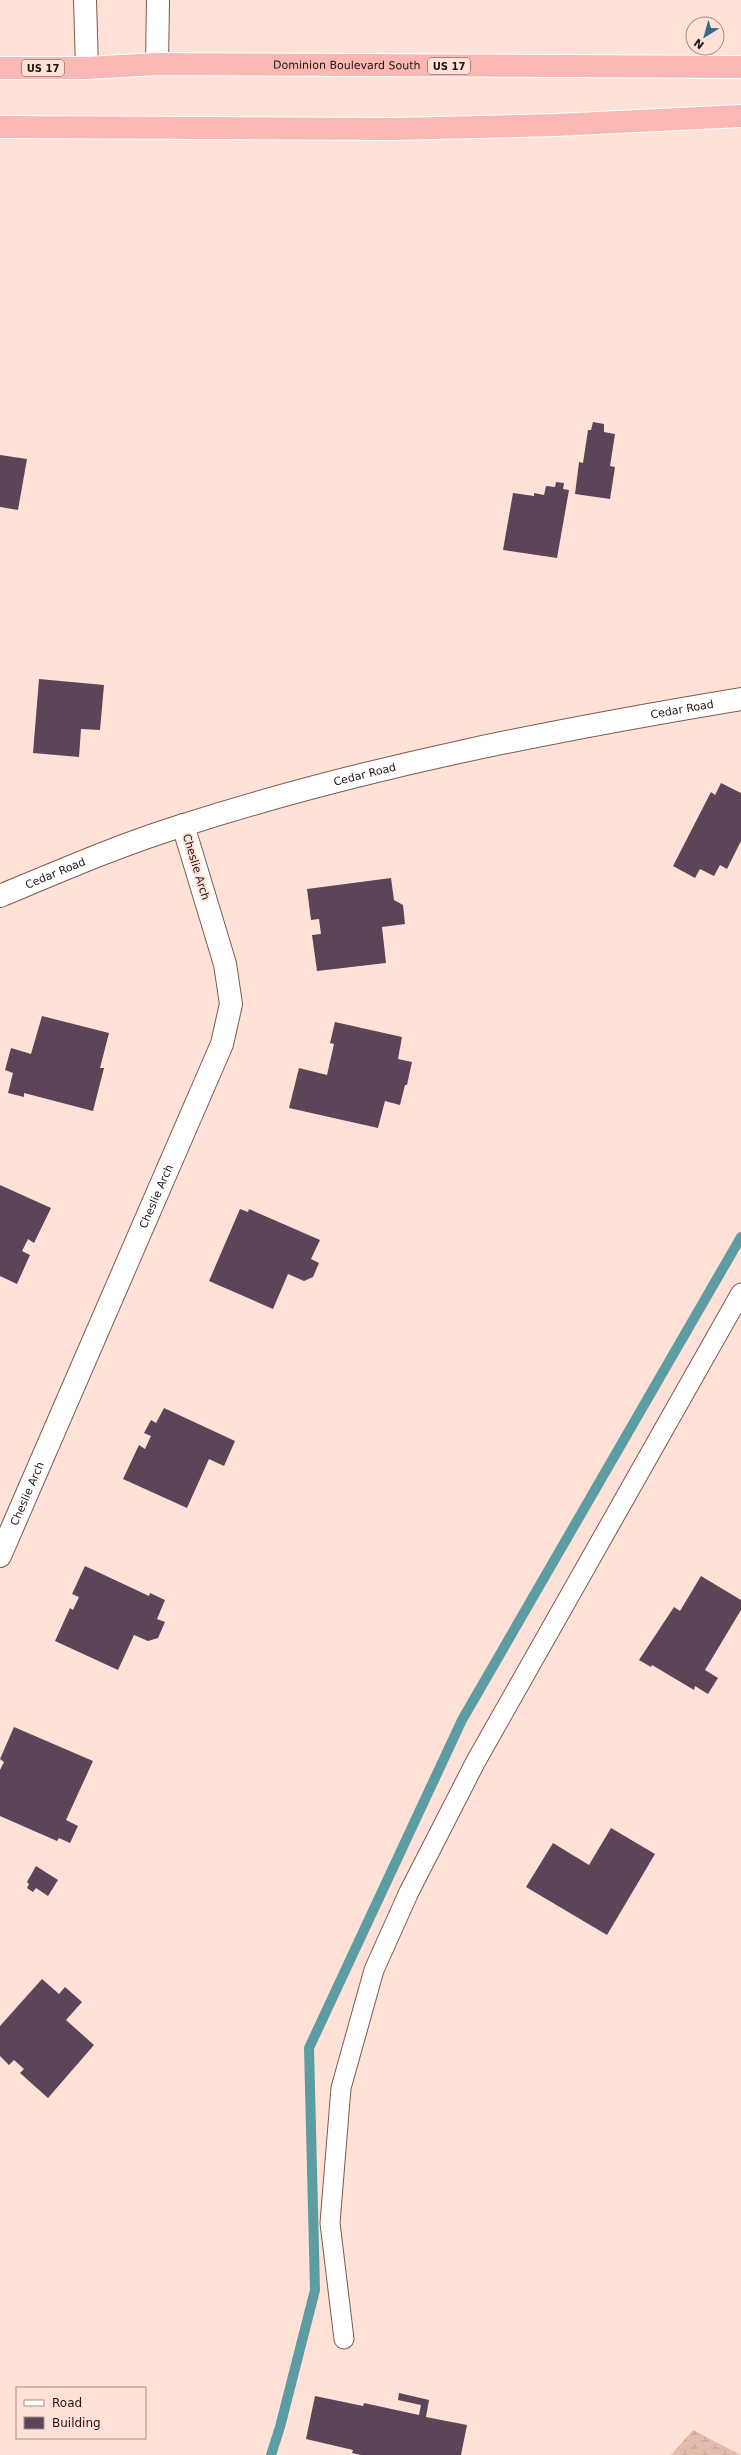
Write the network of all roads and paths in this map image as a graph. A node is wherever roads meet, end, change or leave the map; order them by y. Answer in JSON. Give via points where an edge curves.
{"nodes":[{"id":1,"x":85,"y":0,"type":"edge"},
{"id":2,"x":158,"y":0,"type":"edge"},
{"id":3,"x":158,"y":64,"type":"junction"},
{"id":4,"x":741,"y":67,"type":"edge"},
{"id":5,"x":0,"y":68,"type":"edge"},
{"id":6,"x":86,"y":68,"type":"junction"},
{"id":7,"x":741,"y":116,"type":"edge"},
{"id":8,"x":0,"y":127,"type":"edge"},
{"id":9,"x":741,"y":699,"type":"edge"},
{"id":10,"x":182,"y":825,"type":"junction"},
{"id":11,"x":0,"y":896,"type":"edge"},
{"id":12,"x":741,"y":1293,"type":"edge"},
{"id":13,"x":0,"y":1556,"type":"edge"},
{"id":14,"x":344,"y":2339,"type":"dead end"}],
"edges":[{"from":1,"to":6,"type":"street"},
{"from":2,"to":3,"type":"street"},
{"from":3,"to":4,"type":"highway","name":"Dominion Boulevard South","number":"US 17"},
{"from":3,"to":6,"type":"highway","name":"Dominion Boulevard South","number":"US 17"},
{"from":5,"to":6,"type":"highway","name":"Dominion Boulevard South","number":"US 17"},
{"from":7,"to":8,"type":"highway","via":[[408,129]]},
{"from":9,"to":10,"type":"street","name":"Cedar Road","via":[[652,714],[341,780]]},
{"from":10,"to":11,"type":"street","name":"Cedar Road"},
{"from":10,"to":13,"type":"street","name":"Cheslie Arch","via":[[225,964],[231,1004],[222,1044]]},
{"from":12,"to":14,"type":"lane","via":[[476,1761],[409,1892],[374,1970],[341,2088],[330,2223]]}]}
